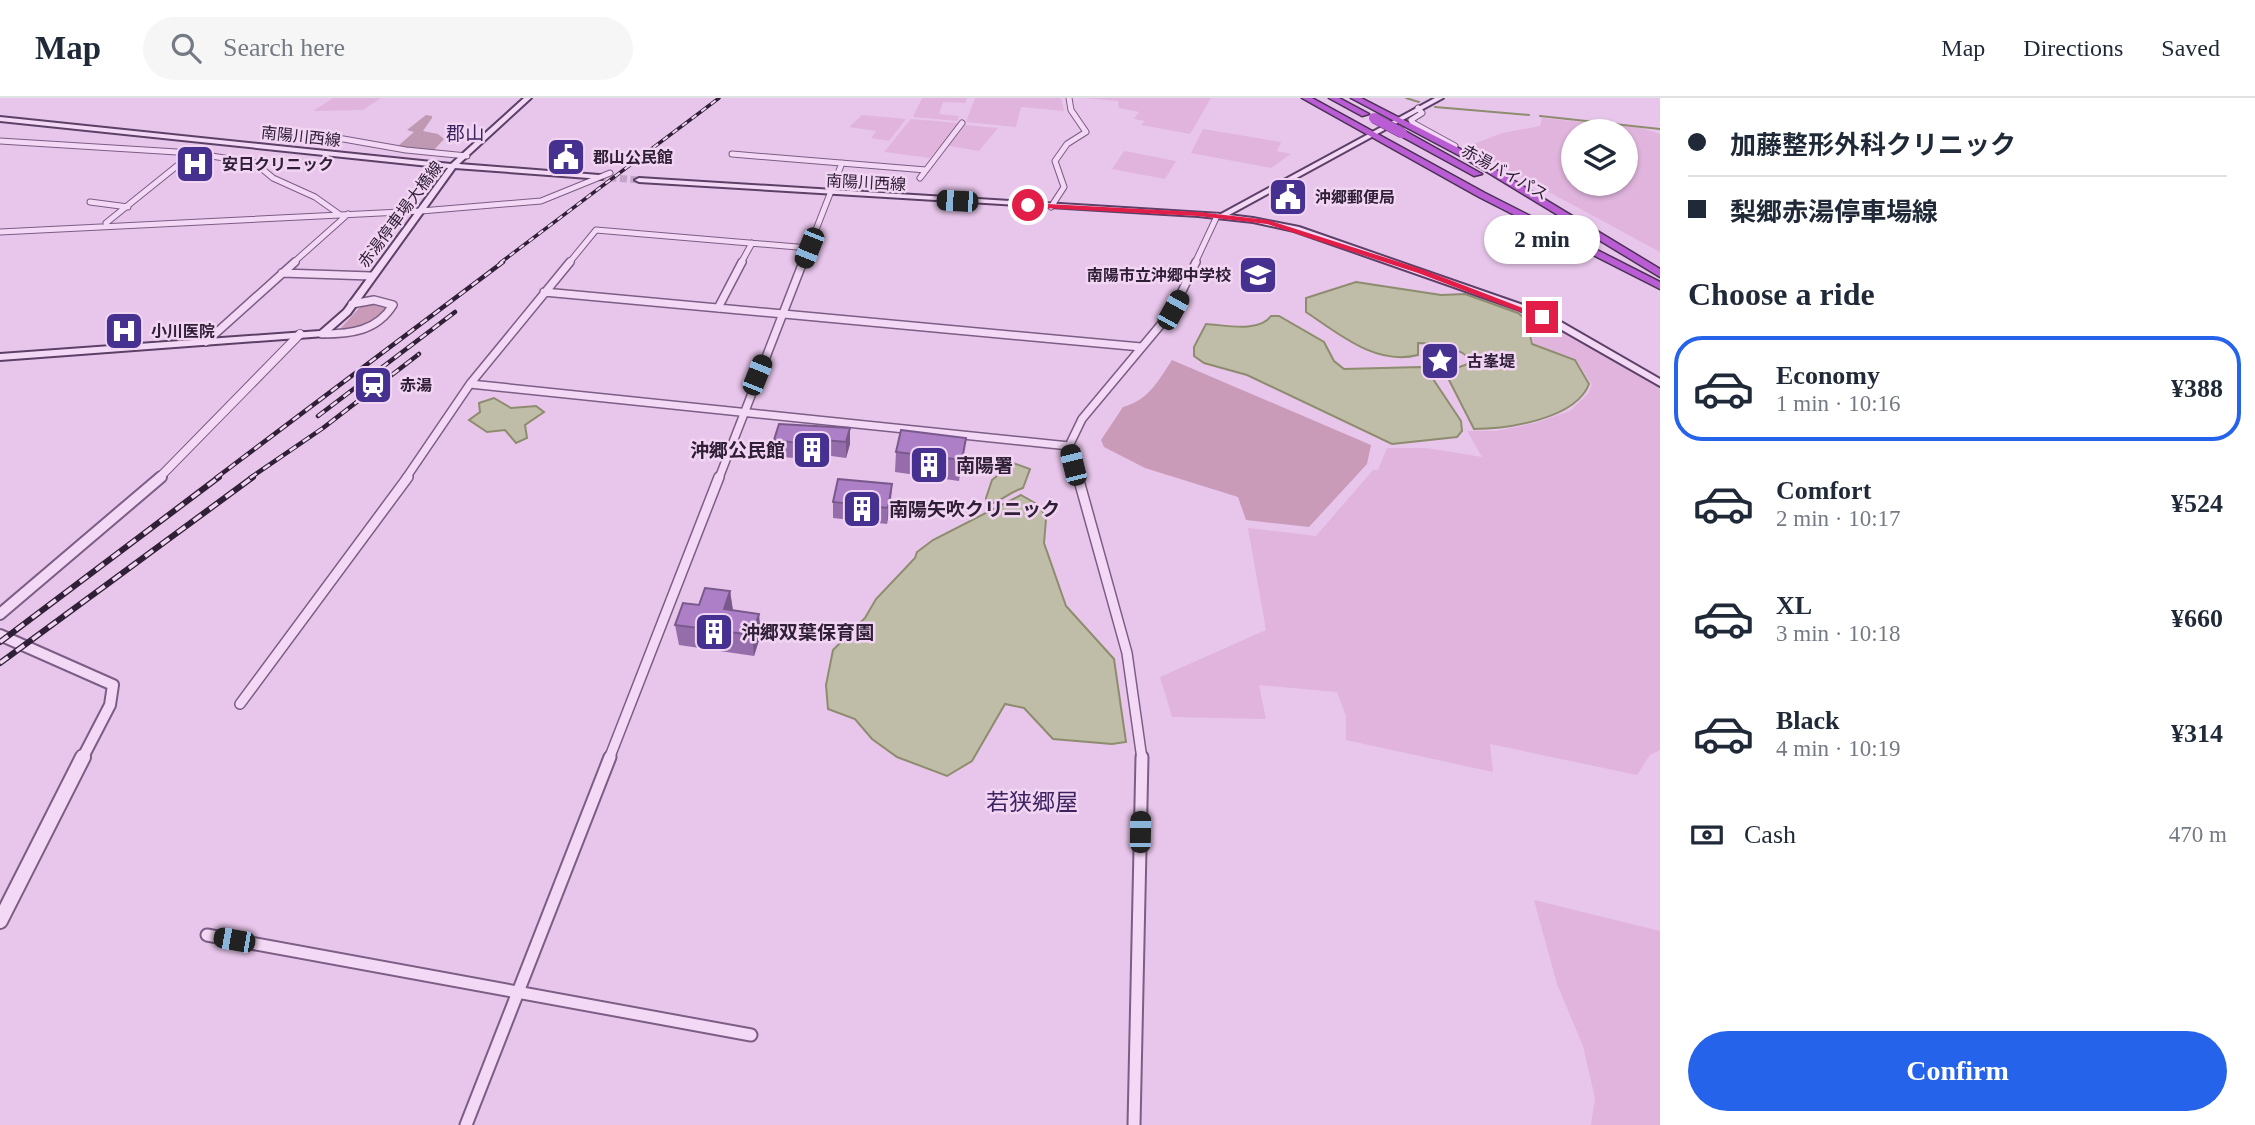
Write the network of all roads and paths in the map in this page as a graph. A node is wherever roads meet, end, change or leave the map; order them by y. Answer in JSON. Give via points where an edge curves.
{"nodes":[{"id":1,"x":528,"y":98,"type":"edge"},
{"id":2,"x":1069,"y":98,"type":"edge"},
{"id":3,"x":1306,"y":98,"type":"edge"},
{"id":4,"x":1333,"y":98,"type":"edge"},
{"id":5,"x":1355,"y":98,"type":"edge"},
{"id":6,"x":1440,"y":98,"type":"edge"},
{"id":7,"x":1418,"y":108,"type":"junction"},
{"id":8,"x":1399,"y":118,"type":"junction"},
{"id":9,"x":0,"y":119,"type":"edge"},
{"id":10,"x":1348,"y":122,"type":"junction"},
{"id":11,"x":962,"y":123,"type":"dead end"},
{"id":12,"x":1386,"y":126,"type":"junction"},
{"id":13,"x":1425,"y":132,"type":"junction"},
{"id":14,"x":1371,"y":135,"type":"junction"},
{"id":15,"x":332,"y":137,"type":"dead end"},
{"id":16,"x":0,"y":141,"type":"edge"},
{"id":17,"x":1455,"y":146,"type":"dead end"},
{"id":18,"x":193,"y":153,"type":"junction"},
{"id":19,"x":732,"y":154,"type":"dead end"},
{"id":20,"x":467,"y":156,"type":"junction"},
{"id":21,"x":842,"y":163,"type":"junction"},
{"id":22,"x":453,"y":166,"type":"junction"},
{"id":23,"x":926,"y":170,"type":"junction"},
{"id":24,"x":610,"y":173,"type":"tunnel mouth"},
{"id":25,"x":599,"y":177,"type":"tunnel mouth"},
{"id":26,"x":920,"y":178,"type":"dead end"},
{"id":27,"x":639,"y":180,"type":"tunnel mouth"},
{"id":28,"x":830,"y":194,"type":"junction"},
{"id":29,"x":90,"y":202,"type":"dead end"},
{"id":30,"x":1051,"y":206,"type":"junction"},
{"id":31,"x":128,"y":207,"type":"junction"},
{"id":32,"x":421,"y":211,"type":"junction"},
{"id":33,"x":348,"y":214,"type":"junction"},
{"id":34,"x":339,"y":215,"type":"junction"},
{"id":35,"x":1217,"y":216,"type":"junction"},
{"id":36,"x":105,"y":224,"type":"junction"},
{"id":37,"x":0,"y":232,"type":"edge"},
{"id":38,"x":752,"y":243,"type":"junction"},
{"id":39,"x":809,"y":248,"type":"junction"},
{"id":40,"x":282,"y":274,"type":"junction"},
{"id":41,"x":1660,"y":275,"type":"edge"},
{"id":42,"x":371,"y":276,"type":"junction"},
{"id":43,"x":1660,"y":286,"type":"edge"},
{"id":44,"x":544,"y":292,"type":"junction"},
{"id":45,"x":352,"y":304,"type":"junction"},
{"id":46,"x":718,"y":308,"type":"junction"},
{"id":47,"x":782,"y":315,"type":"junction"},
{"id":48,"x":300,"y":334,"type":"junction"},
{"id":49,"x":322,"y":334,"type":"junction"},
{"id":50,"x":206,"y":342,"type":"junction"},
{"id":51,"x":1141,"y":348,"type":"junction"},
{"id":52,"x":0,"y":357,"type":"edge"},
{"id":53,"x":1660,"y":383,"type":"edge"},
{"id":54,"x":470,"y":384,"type":"junction"},
{"id":55,"x":743,"y":413,"type":"junction"},
{"id":56,"x":1069,"y":446,"type":"junction"},
{"id":57,"x":0,"y":614,"type":"edge"},
{"id":58,"x":0,"y":635,"type":"edge"},
{"id":59,"x":240,"y":704,"type":"dead end"},
{"id":60,"x":0,"y":921,"type":"edge"},
{"id":61,"x":207,"y":935,"type":"dead end"},
{"id":62,"x":517,"y":993,"type":"junction"},
{"id":63,"x":751,"y":1035,"type":"dead end"},
{"id":64,"x":466,"y":1125,"type":"edge"},
{"id":65,"x":1134,"y":1125,"type":"edge"}],
"edges":[{"from":1,"to":20,"type":"main road","name":"赤湯停車場大橋線"},
{"from":2,"to":30,"type":"street","via":[[1071,110],[1086,132],[1067,144],[1055,161],[1064,187]]},
{"from":3,"to":10,"type":"highway"},
{"from":4,"to":41,"type":"highway","name":"赤湯バイパス","bridge":true},
{"from":5,"to":8,"type":"highway"},
{"from":6,"to":7,"type":"main road","name":"南陽川西線"},
{"from":7,"to":8,"type":"main road","name":"南陽川西線"},
{"from":7,"to":17,"type":"street","via":[[1422,113],[1411,120],[1413,124]]},
{"from":8,"to":12,"type":"main road","name":"南陽川西線"},
{"from":8,"to":13,"type":"highway"},
{"from":9,"to":22,"type":"main road","name":"南陽川西線"},
{"from":10,"to":12,"type":"highway"},
{"from":10,"to":14,"type":"highway"},
{"from":11,"to":23,"type":"street"},
{"from":12,"to":13,"type":"highway"},
{"from":12,"to":14,"type":"main road","name":"南陽川西線"},
{"from":13,"to":41,"type":"highway"},
{"from":14,"to":35,"type":"main road","name":"南陽川西線"},
{"from":14,"to":43,"type":"highway"},
{"from":15,"to":20,"type":"street"},
{"from":16,"to":18,"type":"street"},
{"from":18,"to":31,"type":"street"},
{"from":18,"to":34,"type":"street","via":[[256,163],[273,178],[315,197]]},
{"from":19,"to":21,"type":"street"},
{"from":20,"to":22,"type":"main road","name":"赤湯停車場大橋線"},
{"from":21,"to":23,"type":"street"},
{"from":21,"to":28,"type":"street"},
{"from":22,"to":25,"type":"main road","name":"南陽川西線"},
{"from":22,"to":32,"type":"main road","name":"赤湯停車場大橋線"},
{"from":23,"to":26,"type":"street"},
{"from":24,"to":32,"type":"street","via":[[541,201]]},
{"from":27,"to":28,"type":"main road","name":"南陽川西線"},
{"from":28,"to":30,"type":"main road","name":"南陽川西線"},
{"from":28,"to":39,"type":"street"},
{"from":29,"to":31,"type":"street"},
{"from":30,"to":35,"type":"main road","name":"南陽川西線"},
{"from":31,"to":36,"type":"street"},
{"from":32,"to":33,"type":"street"},
{"from":32,"to":42,"type":"main road","name":"赤湯停車場大橋線"},
{"from":33,"to":34,"type":"street"},
{"from":33,"to":40,"type":"street"},
{"from":34,"to":36,"type":"street"},
{"from":35,"to":51,"type":"street","via":[[1173,310]]},
{"from":35,"to":53,"type":"main road","via":[[1296,229],[1488,295],[1558,324]]},
{"from":36,"to":37,"type":"street"},
{"from":38,"to":39,"type":"street"},
{"from":38,"to":44,"type":"street","via":[[596,230]]},
{"from":38,"to":46,"type":"street"},
{"from":39,"to":47,"type":"street"},
{"from":40,"to":42,"type":"street"},
{"from":40,"to":50,"type":"street"},
{"from":42,"to":45,"type":"main road","name":"赤湯停車場大橋線"},
{"from":44,"to":46,"type":"street"},
{"from":44,"to":54,"type":"street"},
{"from":45,"to":49,"type":"main road","name":"赤湯停車場大橋線"},
{"from":45,"to":49,"type":"street","via":[[373,300],[393,305],[362,332]]},
{"from":46,"to":47,"type":"street"},
{"from":47,"to":51,"type":"street"},
{"from":47,"to":55,"type":"street"},
{"from":48,"to":49,"type":"main road"},
{"from":48,"to":50,"type":"main road"},
{"from":48,"to":57,"type":"street","via":[[149,489]]},
{"from":50,"to":52,"type":"main road"},
{"from":51,"to":56,"type":"street","via":[[1082,419]]},
{"from":54,"to":55,"type":"street"},
{"from":54,"to":59,"type":"street","via":[[428,449]]},
{"from":55,"to":56,"type":"street"},
{"from":55,"to":62,"type":"street"},
{"from":56,"to":65,"type":"street","via":[[1127,653],[1142,746]]},
{"from":58,"to":60,"type":"street","via":[[103,679],[114,690]]},
{"from":61,"to":62,"type":"street"},
{"from":62,"to":63,"type":"street"},
{"from":62,"to":64,"type":"street"}]}
